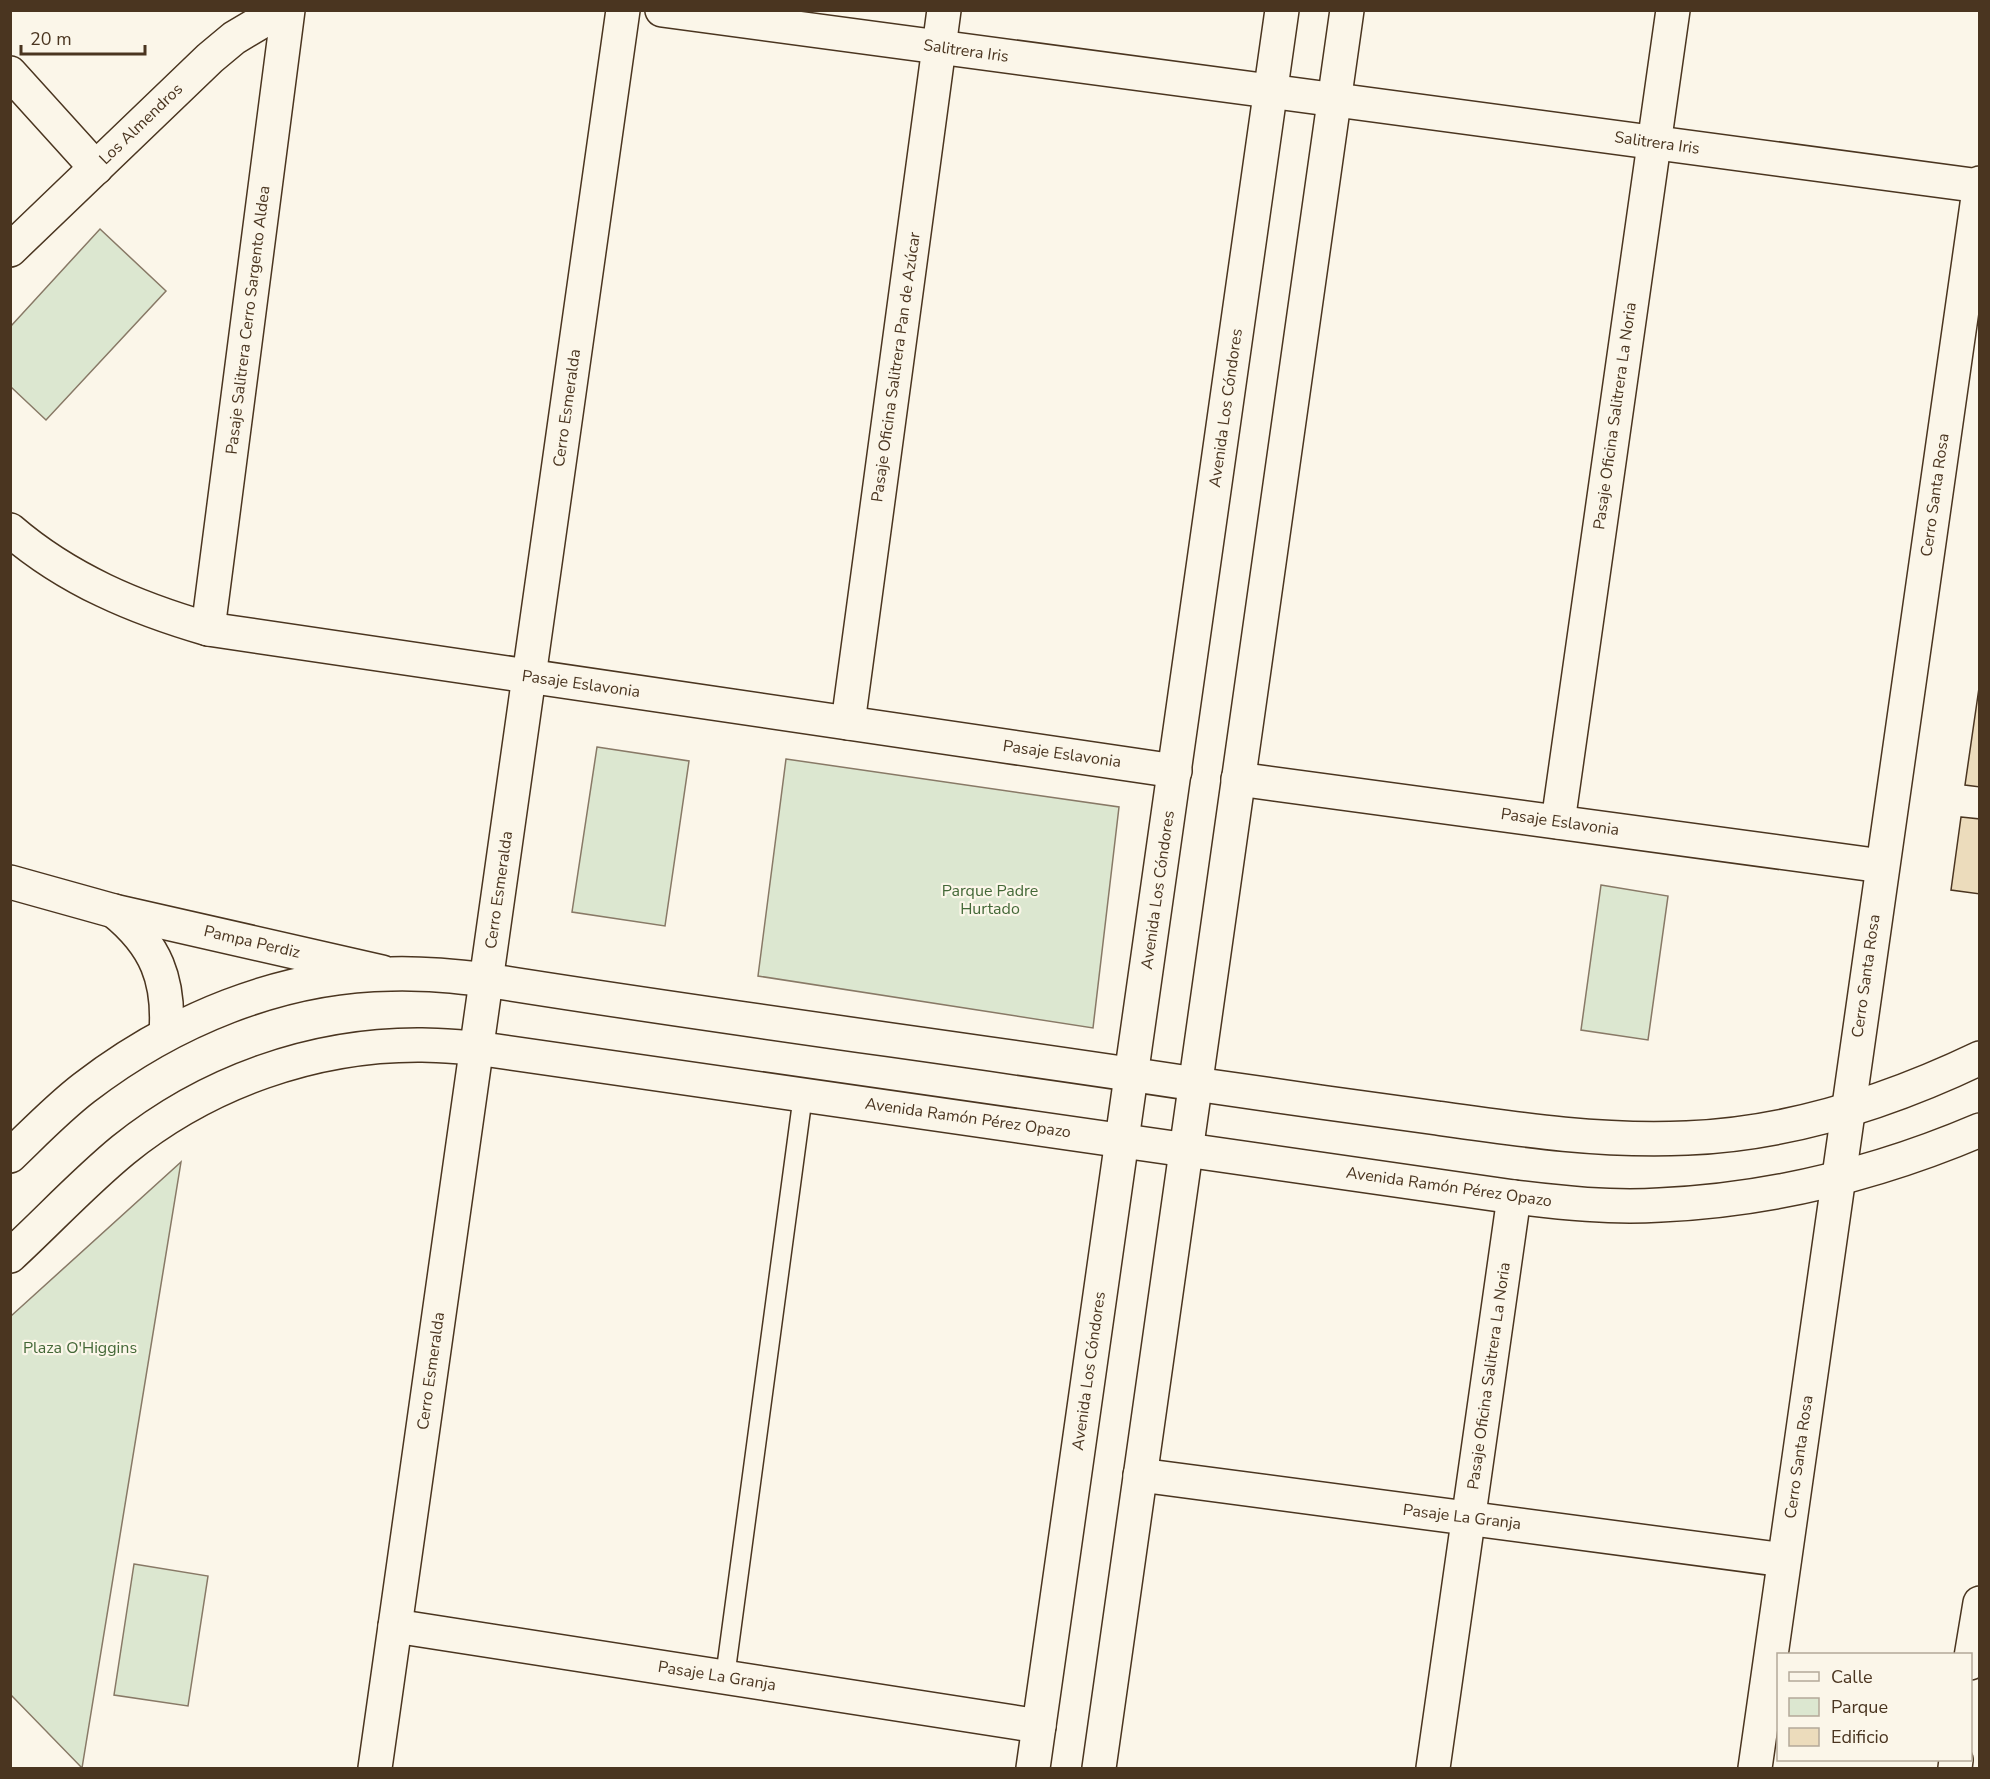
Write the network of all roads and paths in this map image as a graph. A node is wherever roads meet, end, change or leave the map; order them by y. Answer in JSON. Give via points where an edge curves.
{"nodes":[{"id":1,"x":281,"y":10,"type":"edge"},
{"id":2,"x":288,"y":10,"type":"edge"},
{"id":3,"x":623,"y":10,"type":"edge"},
{"id":4,"x":662,"y":10,"type":"edge"},
{"id":5,"x":944,"y":10,"type":"edge"},
{"id":6,"x":1282,"y":10,"type":"edge"},
{"id":7,"x":1347,"y":10,"type":"edge"},
{"id":8,"x":1673,"y":10,"type":"edge"},
{"id":9,"x":939,"y":47,"type":"junction"},
{"id":10,"x":10,"y":73,"type":"edge"},
{"id":11,"x":1270,"y":92,"type":"junction"},
{"id":12,"x":1334,"y":100,"type":"junction"},
{"id":13,"x":1654,"y":143,"type":"junction"},
{"id":14,"x":96,"y":168,"type":"junction"},
{"id":15,"x":1979,"y":185,"type":"edge"},
{"id":16,"x":10,"y":250,"type":"edge"},
{"id":17,"x":10,"y":530,"type":"edge"},
{"id":18,"x":208,"y":629,"type":"junction"},
{"id":19,"x":529,"y":676,"type":"junction"},
{"id":20,"x":848,"y":723,"type":"junction"},
{"id":21,"x":1175,"y":771,"type":"junction"},
{"id":22,"x":1238,"y":779,"type":"junction"},
{"id":23,"x":1558,"y":822,"type":"junction"},
{"id":24,"x":1882,"y":866,"type":"junction"},
{"id":25,"x":10,"y":882,"type":"edge"},
{"id":26,"x":114,"y":910,"type":"junction"},
{"id":27,"x":390,"y":974,"type":"junction"},
{"id":28,"x":486,"y":980,"type":"junction"},
{"id":29,"x":166,"y":1034,"type":"junction"},
{"id":30,"x":476,"y":1048,"type":"junction"},
{"id":31,"x":1980,"y":1058,"type":"edge"},
{"id":32,"x":1132,"y":1075,"type":"junction"},
{"id":33,"x":1195,"y":1084,"type":"junction"},
{"id":34,"x":803,"y":1095,"type":"junction"},
{"id":35,"x":1846,"y":1111,"type":"junction"},
{"id":36,"x":1980,"y":1130,"type":"edge"},
{"id":37,"x":1123,"y":1140,"type":"junction"},
{"id":38,"x":1186,"y":1149,"type":"junction"},
{"id":39,"x":10,"y":1156,"type":"edge"},
{"id":40,"x":1838,"y":1177,"type":"junction"},
{"id":41,"x":1514,"y":1197,"type":"junction"},
{"id":42,"x":10,"y":1256,"type":"edge"},
{"id":43,"x":1140,"y":1475,"type":"junction"},
{"id":44,"x":1469,"y":1518,"type":"junction"},
{"id":45,"x":1784,"y":1560,"type":"junction"},
{"id":46,"x":1980,"y":1603,"type":"edge"},
{"id":47,"x":395,"y":1626,"type":"junction"},
{"id":48,"x":1972,"y":1656,"type":"edge"},
{"id":49,"x":725,"y":1677,"type":"junction"},
{"id":50,"x":1039,"y":1726,"type":"junction"},
{"id":51,"x":375,"y":1768,"type":"edge"},
{"id":52,"x":1033,"y":1768,"type":"edge"},
{"id":53,"x":1099,"y":1768,"type":"edge"},
{"id":54,"x":1433,"y":1768,"type":"edge"},
{"id":55,"x":1755,"y":1768,"type":"edge"}],
"edges":[{"from":1,"to":14,"type":"street","name":"Los Almendros","via":[[243,32],[210,58]]},
{"from":2,"to":18,"type":"street","name":"Pasaje Salitrera Cerro Sargento Aldea"},
{"from":3,"to":19,"type":"street","name":"Cerro Esmeralda"},
{"from":4,"to":9,"type":"street","name":"Salitrera Iris"},
{"from":5,"to":9,"type":"street","name":"Pasaje Oficina Salitrera Pan de Azúcar"},
{"from":6,"to":11,"type":"street","name":"Avenida Los Cóndores"},
{"from":7,"to":12,"type":"street"},
{"from":8,"to":13,"type":"street","name":"Pasaje Oficina Salitrera La Noria"},
{"from":9,"to":11,"type":"street","name":"Salitrera Iris"},
{"from":9,"to":20,"type":"street","name":"Pasaje Oficina Salitrera Pan de Azúcar"},
{"from":10,"to":14,"type":"street"},
{"from":11,"to":12,"type":"street"},
{"from":11,"to":21,"type":"street","name":"Avenida Los Cóndores"},
{"from":12,"to":13,"type":"street","name":"Salitrera Iris"},
{"from":12,"to":22,"type":"street"},
{"from":13,"to":15,"type":"street","name":"Salitrera Iris"},
{"from":13,"to":23,"type":"street","name":"Pasaje Oficina Salitrera La Noria"},
{"from":14,"to":16,"type":"street","name":"Los Almendros"},
{"from":15,"to":24,"type":"street","name":"Cerro Santa Rosa"},
{"from":17,"to":18,"type":"street","name":"Pasaje Eslavonia","via":[[64,569],[109,594],[158,615]]},
{"from":18,"to":19,"type":"street","name":"Pasaje Eslavonia"},
{"from":19,"to":20,"type":"street","name":"Pasaje Eslavonia"},
{"from":19,"to":28,"type":"street","name":"Cerro Esmeralda"},
{"from":20,"to":21,"type":"street","name":"Pasaje Eslavonia"},
{"from":21,"to":32,"type":"street","name":"Avenida Los Cóndores"},
{"from":22,"to":23,"type":"street","name":"Pasaje Eslavonia"},
{"from":22,"to":33,"type":"street"},
{"from":23,"to":24,"type":"street","name":"Pasaje Eslavonia"},
{"from":24,"to":35,"type":"street","name":"Cerro Santa Rosa"},
{"from":25,"to":26,"type":"street","name":"Pampa Perdiz"},
{"from":26,"to":27,"type":"street","name":"Pampa Perdiz"},
{"from":26,"to":29,"type":"street","name":"Pampa Perdiz","via":[[143,939],[158,965],[166,994]]},
{"from":27,"to":28,"type":"street"},
{"from":27,"to":29,"type":"street","via":[[332,979],[274,991],[218,1010]]},
{"from":28,"to":30,"type":"street","name":"Cerro Esmeralda"},
{"from":28,"to":32,"type":"street"},
{"from":29,"to":39,"type":"street","via":[[82,1089]]},
{"from":30,"to":34,"type":"street","name":"Avenida Ramón Pérez Opazo"},
{"from":30,"to":42,"type":"street","name":"Avenida Ramón Pérez Opazo","via":[[369,1047],[316,1056],[264,1071],[214,1092],[123,1150]]},
{"from":30,"to":47,"type":"street","name":"Cerro Esmeralda"},
{"from":31,"to":35,"type":"street","via":[[1913,1088]]},
{"from":32,"to":33,"type":"street"},
{"from":32,"to":37,"type":"street","name":"Avenida Los Cóndores"},
{"from":33,"to":35,"type":"street","via":[[1597,1138],[1690,1138],[1743,1133]]},
{"from":33,"to":38,"type":"street"},
{"from":34,"to":37,"type":"street","name":"Avenida Ramón Pérez Opazo"},
{"from":34,"to":49,"type":"lane"},
{"from":35,"to":40,"type":"street","name":"Cerro Santa Rosa"},
{"from":36,"to":40,"type":"street","name":"Avenida Ramón Pérez Opazo","via":[[1892,1163]]},
{"from":37,"to":38,"type":"street","name":"Avenida Ramón Pérez Opazo"},
{"from":37,"to":50,"type":"street","name":"Avenida Los Cóndores"},
{"from":38,"to":41,"type":"street","name":"Avenida Ramón Pérez Opazo"},
{"from":38,"to":43,"type":"street"},
{"from":40,"to":41,"type":"street","name":"Avenida Ramón Pérez Opazo","via":[[1719,1201],[1659,1206]]},
{"from":40,"to":45,"type":"street","name":"Cerro Santa Rosa"},
{"from":41,"to":44,"type":"street","name":"Pasaje Oficina Salitrera La Noria"},
{"from":43,"to":44,"type":"street","name":"Pasaje La Granja"},
{"from":43,"to":53,"type":"street"},
{"from":44,"to":45,"type":"street","name":"Pasaje La Granja"},
{"from":44,"to":54,"type":"street","name":"Pasaje Oficina Salitrera La Noria"},
{"from":45,"to":55,"type":"street","name":"Cerro Santa Rosa"},
{"from":46,"to":48,"type":"street"},
{"from":47,"to":49,"type":"street","name":"Pasaje La Granja"},
{"from":47,"to":51,"type":"street","name":"Cerro Esmeralda"},
{"from":49,"to":50,"type":"street","name":"Pasaje La Granja"},
{"from":50,"to":52,"type":"street","name":"Avenida Los Cóndores"}]}
